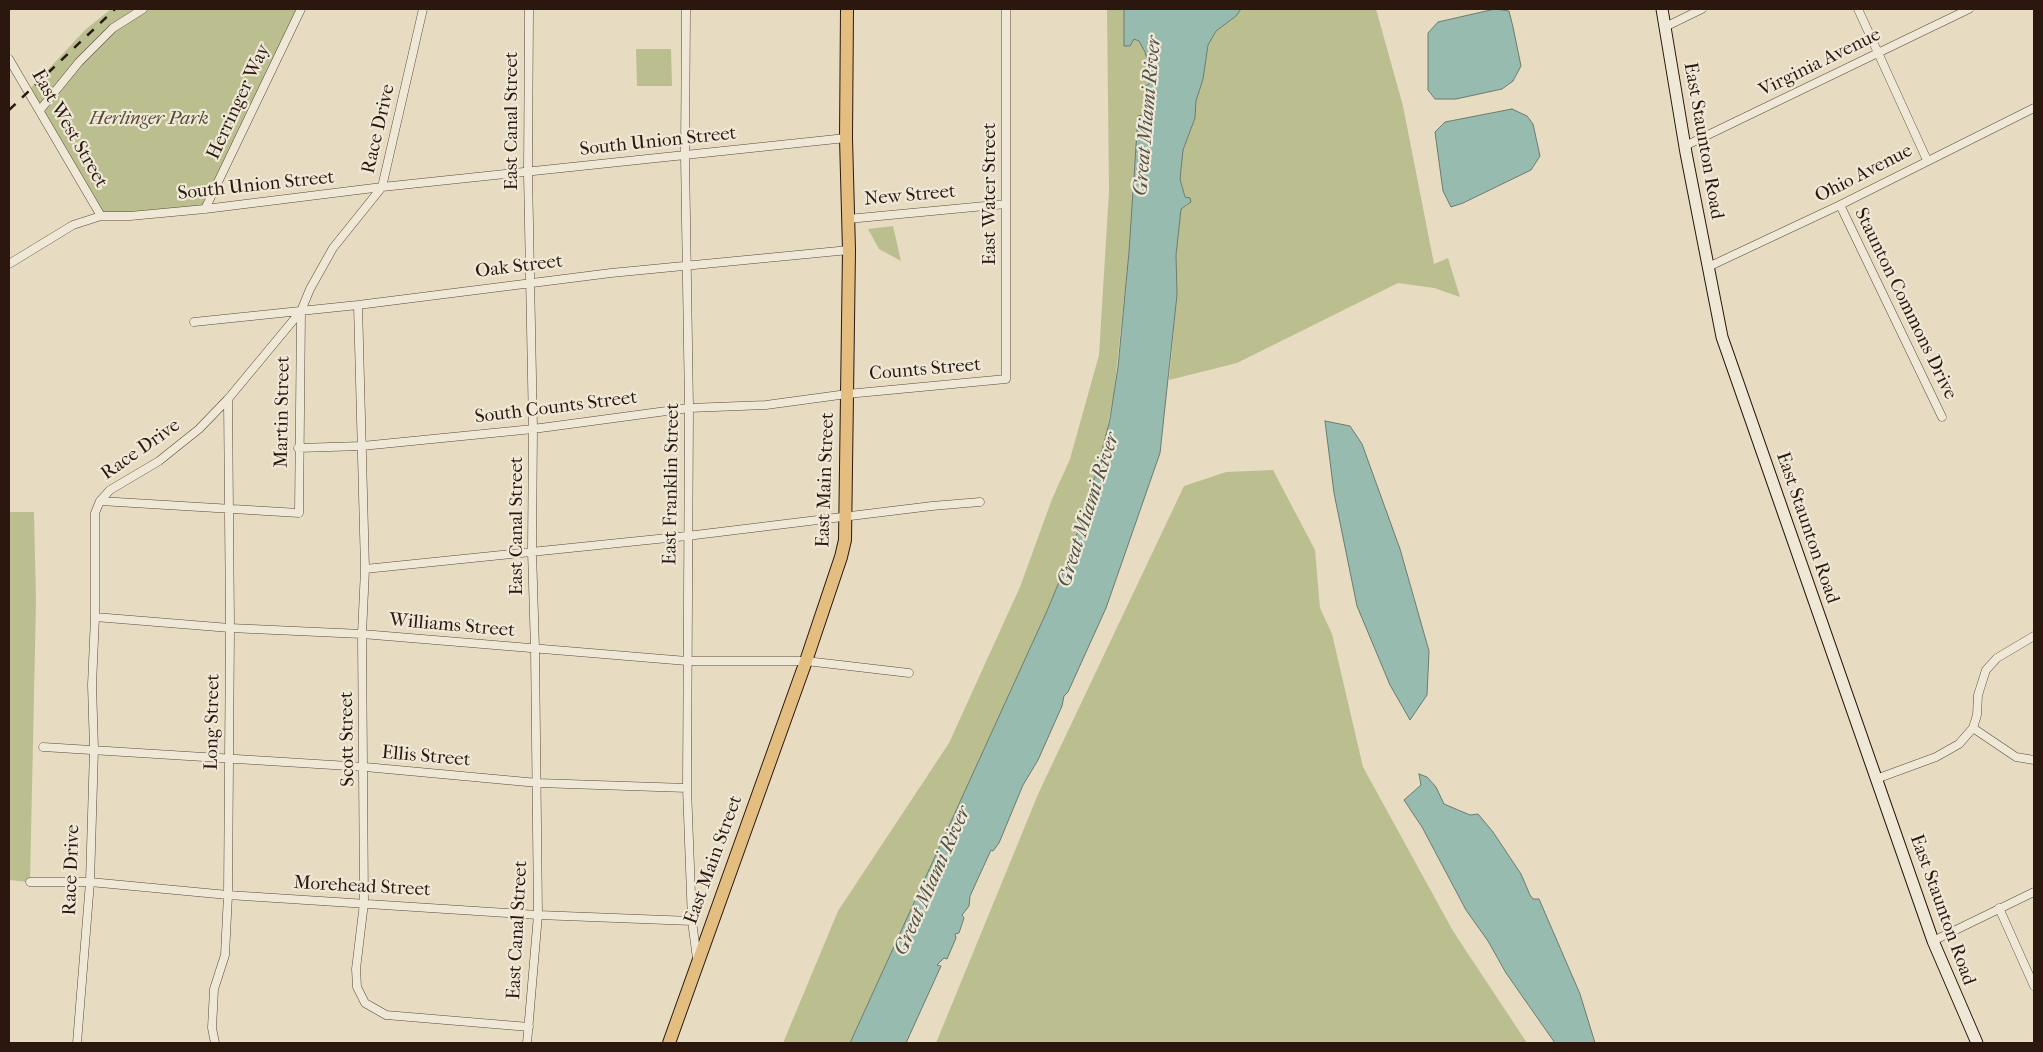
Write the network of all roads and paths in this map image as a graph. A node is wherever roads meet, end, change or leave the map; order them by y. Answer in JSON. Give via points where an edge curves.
{"nodes":[{"id":1,"x":143,"y":9,"type":"edge"},
{"id":2,"x":301,"y":9,"type":"edge"},
{"id":3,"x":424,"y":9,"type":"edge"},
{"id":4,"x":529,"y":9,"type":"edge"},
{"id":5,"x":686,"y":9,"type":"edge"},
{"id":6,"x":847,"y":9,"type":"edge"},
{"id":7,"x":1006,"y":9,"type":"edge"},
{"id":8,"x":1662,"y":9,"type":"edge"},
{"id":9,"x":1702,"y":9,"type":"edge"},
{"id":10,"x":1858,"y":9,"type":"edge"},
{"id":11,"x":1969,"y":9,"type":"edge"},
{"id":12,"x":1665,"y":26,"type":"junction"},
{"id":13,"x":1877,"y":53,"type":"junction"},
{"id":14,"x":9,"y":59,"type":"edge"},
{"id":15,"x":2034,"y":108,"type":"edge"},
{"id":16,"x":40,"y":110,"type":"junction"},
{"id":17,"x":846,"y":138,"type":"junction"},
{"id":18,"x":1685,"y":146,"type":"junction"},
{"id":19,"x":685,"y":156,"type":"junction"},
{"id":20,"x":1927,"y":160,"type":"junction"},
{"id":21,"x":528,"y":173,"type":"junction"},
{"id":22,"x":382,"y":187,"type":"junction"},
{"id":23,"x":1006,"y":204,"type":"junction"},
{"id":24,"x":1840,"y":206,"type":"junction"},
{"id":25,"x":205,"y":209,"type":"junction"},
{"id":26,"x":101,"y":216,"type":"junction"},
{"id":27,"x":848,"y":219,"type":"junction"},
{"id":28,"x":848,"y":250,"type":"junction"},
{"id":29,"x":9,"y":264,"type":"edge"},
{"id":30,"x":687,"y":264,"type":"junction"},
{"id":31,"x":1708,"y":268,"type":"junction"},
{"id":32,"x":529,"y":282,"type":"junction"},
{"id":33,"x":358,"y":305,"type":"junction"},
{"id":34,"x":301,"y":311,"type":"junction"},
{"id":35,"x":194,"y":322,"type":"dead end"},
{"id":36,"x":1006,"y":379,"type":"joint"},
{"id":37,"x":847,"y":394,"type":"junction"},
{"id":38,"x":228,"y":399,"type":"junction"},
{"id":39,"x":689,"y":408,"type":"junction"},
{"id":40,"x":1942,"y":417,"type":"dead end"},
{"id":41,"x":533,"y":429,"type":"junction"},
{"id":42,"x":362,"y":446,"type":"junction"},
{"id":43,"x":298,"y":448,"type":"junction"},
{"id":44,"x":100,"y":501,"type":"junction"},
{"id":45,"x":980,"y":502,"type":"dead end"},
{"id":46,"x":227,"y":508,"type":"junction"},
{"id":47,"x":846,"y":517,"type":"junction"},
{"id":48,"x":688,"y":536,"type":"junction"},
{"id":49,"x":532,"y":551,"type":"junction"},
{"id":50,"x":366,"y":569,"type":"junction"},
{"id":51,"x":95,"y":617,"type":"junction"},
{"id":52,"x":230,"y":628,"type":"junction"},
{"id":53,"x":362,"y":634,"type":"junction"},
{"id":54,"x":2034,"y":636,"type":"edge"},
{"id":55,"x":536,"y":649,"type":"junction"},
{"id":56,"x":687,"y":661,"type":"junction"},
{"id":57,"x":806,"y":661,"type":"junction"},
{"id":58,"x":909,"y":673,"type":"dead end"},
{"id":59,"x":1973,"y":728,"type":"junction"},
{"id":60,"x":43,"y":747,"type":"dead end"},
{"id":61,"x":94,"y":749,"type":"junction"},
{"id":62,"x":229,"y":759,"type":"junction"},
{"id":63,"x":2034,"y":760,"type":"edge"},
{"id":64,"x":365,"y":768,"type":"junction"},
{"id":65,"x":1876,"y":779,"type":"junction"},
{"id":66,"x":538,"y":783,"type":"junction"},
{"id":67,"x":687,"y":788,"type":"junction"},
{"id":68,"x":30,"y":882,"type":"dead end"},
{"id":69,"x":90,"y":882,"type":"junction"},
{"id":70,"x":2034,"y":892,"type":"edge"},
{"id":71,"x":228,"y":895,"type":"junction"},
{"id":72,"x":364,"y":903,"type":"junction"},
{"id":73,"x":2000,"y":908,"type":"junction"},
{"id":74,"x":538,"y":915,"type":"junction"},
{"id":75,"x":692,"y":920,"type":"junction"},
{"id":76,"x":1933,"y":941,"type":"junction"},
{"id":77,"x":697,"y":960,"type":"junction"},
{"id":78,"x":2034,"y":986,"type":"edge"},
{"id":79,"x":529,"y":1027,"type":"junction"},
{"id":80,"x":78,"y":1043,"type":"edge"},
{"id":81,"x":215,"y":1043,"type":"edge"},
{"id":82,"x":527,"y":1043,"type":"edge"},
{"id":83,"x":668,"y":1043,"type":"edge"},
{"id":84,"x":1977,"y":1043,"type":"edge"}],
"edges":[{"from":1,"to":16,"type":"street","via":[[113,28],[79,62]]},
{"from":2,"to":25,"type":"street","name":"Herringer Way"},
{"from":3,"to":22,"type":"street","name":"Race Drive"},
{"from":4,"to":21,"type":"street","name":"East Canal Street"},
{"from":5,"to":19,"type":"street","name":"East Franklin Street"},
{"from":6,"to":17,"type":"main road","name":"East Main Street"},
{"from":7,"to":23,"type":"street","name":"East Water Street"},
{"from":8,"to":12,"type":"main road","name":"East Staunton Road"},
{"from":9,"to":12,"type":"street"},
{"from":10,"to":13,"type":"street"},
{"from":11,"to":13,"type":"street","name":"Virginia Avenue"},
{"from":12,"to":18,"type":"main road","name":"East Staunton Road"},
{"from":13,"to":18,"type":"street","name":"Virginia Avenue"},
{"from":13,"to":20,"type":"street"},
{"from":14,"to":16,"type":"street","name":"East West Street"},
{"from":15,"to":20,"type":"street","name":"Ohio Avenue"},
{"from":16,"to":26,"type":"street","name":"East West Street"},
{"from":17,"to":19,"type":"street","name":"South Union Street"},
{"from":17,"to":27,"type":"main road","name":"East Main Street"},
{"from":18,"to":31,"type":"main road","name":"East Staunton Road"},
{"from":19,"to":21,"type":"street","name":"South Union Street"},
{"from":19,"to":30,"type":"street","name":"East Franklin Street"},
{"from":20,"to":24,"type":"street","name":"Ohio Avenue"},
{"from":21,"to":22,"type":"street","name":"South Union Street"},
{"from":21,"to":32,"type":"street","name":"East Canal Street"},
{"from":22,"to":25,"type":"street","name":"South Union Street"},
{"from":22,"to":34,"type":"street","name":"Race Drive","via":[[334,248]]},
{"from":23,"to":27,"type":"street","name":"New Street"},
{"from":23,"to":36,"type":"street","name":"East Water Street"},
{"from":24,"to":31,"type":"street","name":"Ohio Avenue"},
{"from":24,"to":40,"type":"street","name":"Staunton Commons Drive"},
{"from":25,"to":26,"type":"street","name":"South Union Street"},
{"from":26,"to":29,"type":"street","name":"South Union Street","via":[[74,225]]},
{"from":27,"to":28,"type":"main road","name":"East Main Street"},
{"from":28,"to":30,"type":"street","name":"Oak Street"},
{"from":28,"to":37,"type":"main road","name":"East Main Street"},
{"from":30,"to":32,"type":"street","name":"Oak Street"},
{"from":30,"to":39,"type":"street","name":"East Franklin Street"},
{"from":31,"to":65,"type":"main road","name":"East Staunton Road","via":[[1725,346]]},
{"from":32,"to":33,"type":"street","name":"Oak Street"},
{"from":32,"to":41,"type":"street","name":"East Canal Street"},
{"from":33,"to":34,"type":"street","name":"Oak Street"},
{"from":33,"to":42,"type":"street","name":"Scott Street"},
{"from":34,"to":35,"type":"street","name":"Oak Street"},
{"from":34,"to":38,"type":"street","name":"Race Drive"},
{"from":34,"to":43,"type":"street","name":"Martin Street"},
{"from":36,"to":37,"type":"street","name":"Counts Street"},
{"from":37,"to":39,"type":"street","name":"South Counts Street","via":[[766,404]]},
{"from":37,"to":47,"type":"main road","name":"East Main Street"},
{"from":38,"to":44,"type":"street","name":"Race Drive","via":[[199,429],[159,461],[110,490]]},
{"from":38,"to":46,"type":"street","name":"Long Street"},
{"from":39,"to":41,"type":"street","name":"South Counts Street"},
{"from":39,"to":48,"type":"street","name":"East Franklin Street"},
{"from":41,"to":42,"type":"street","name":"South Counts Street"},
{"from":41,"to":49,"type":"street","name":"East Canal Street"},
{"from":42,"to":43,"type":"street","name":"South Counts Street"},
{"from":42,"to":50,"type":"street","name":"Scott Street"},
{"from":43,"to":46,"type":"street","name":"Martin Street","via":[[299,513]]},
{"from":44,"to":46,"type":"street"},
{"from":44,"to":51,"type":"street","name":"Race Drive","via":[[95,513]]},
{"from":45,"to":47,"type":"street"},
{"from":46,"to":52,"type":"street","name":"Long Street"},
{"from":47,"to":48,"type":"street"},
{"from":47,"to":57,"type":"main road","name":"East Main Street","via":[[842,557]]},
{"from":48,"to":49,"type":"street"},
{"from":48,"to":56,"type":"street","name":"East Franklin Street"},
{"from":49,"to":50,"type":"street"},
{"from":49,"to":55,"type":"street","name":"East Canal Street"},
{"from":50,"to":53,"type":"street","name":"Scott Street"},
{"from":51,"to":52,"type":"street","name":"Williams Street"},
{"from":51,"to":61,"type":"street","name":"Race Drive"},
{"from":52,"to":53,"type":"street","name":"Williams Street"},
{"from":52,"to":62,"type":"street","name":"Long Street"},
{"from":53,"to":55,"type":"street","name":"Williams Street"},
{"from":53,"to":64,"type":"street","name":"Scott Street"},
{"from":54,"to":59,"type":"street","via":[[1997,658],[1986,670]]},
{"from":55,"to":56,"type":"street","name":"Williams Street"},
{"from":55,"to":66,"type":"street","name":"East Canal Street"},
{"from":56,"to":57,"type":"street","name":"Williams Street"},
{"from":56,"to":67,"type":"street","name":"East Franklin Street"},
{"from":57,"to":58,"type":"street","name":"Williams Street"},
{"from":57,"to":77,"type":"main road","name":"East Main Street"},
{"from":59,"to":63,"type":"street","via":[[2016,757]]},
{"from":59,"to":65,"type":"street","via":[[1959,744],[1936,757]]},
{"from":60,"to":61,"type":"street","name":"Ellis Street"},
{"from":61,"to":62,"type":"street","name":"Ellis Street"},
{"from":61,"to":69,"type":"street","name":"Race Drive"},
{"from":62,"to":64,"type":"street","name":"Ellis Street"},
{"from":62,"to":71,"type":"street","name":"Long Street"},
{"from":64,"to":66,"type":"street","name":"Ellis Street"},
{"from":64,"to":72,"type":"street","name":"Scott Street"},
{"from":65,"to":76,"type":"main road","name":"East Staunton Road"},
{"from":66,"to":67,"type":"street","name":"Ellis Street"},
{"from":66,"to":74,"type":"street","name":"East Canal Street"},
{"from":67,"to":75,"type":"street","name":"East Franklin Street"},
{"from":68,"to":69,"type":"street","name":"Morehead Street"},
{"from":69,"to":71,"type":"street","name":"Morehead Street"},
{"from":69,"to":80,"type":"street","name":"Race Drive"},
{"from":70,"to":73,"type":"street"},
{"from":71,"to":72,"type":"street","name":"Morehead Street"},
{"from":71,"to":81,"type":"street","name":"Long Street","via":[[225,955],[214,989],[212,1028]]},
{"from":72,"to":74,"type":"street","name":"Morehead Street"},
{"from":72,"to":79,"type":"street","name":"Scott Street","via":[[356,969],[357,987],[365,1003],[386,1015]]},
{"from":73,"to":76,"type":"street"},
{"from":73,"to":78,"type":"street"},
{"from":74,"to":75,"type":"street","name":"Morehead Street"},
{"from":74,"to":79,"type":"street","name":"East Canal Street"},
{"from":75,"to":77,"type":"street","name":"East Franklin Street"},
{"from":76,"to":84,"type":"main road","name":"East Staunton Road"},
{"from":77,"to":83,"type":"main road","name":"East Main Street"},
{"from":79,"to":82,"type":"street","name":"East Canal Street"}]}
